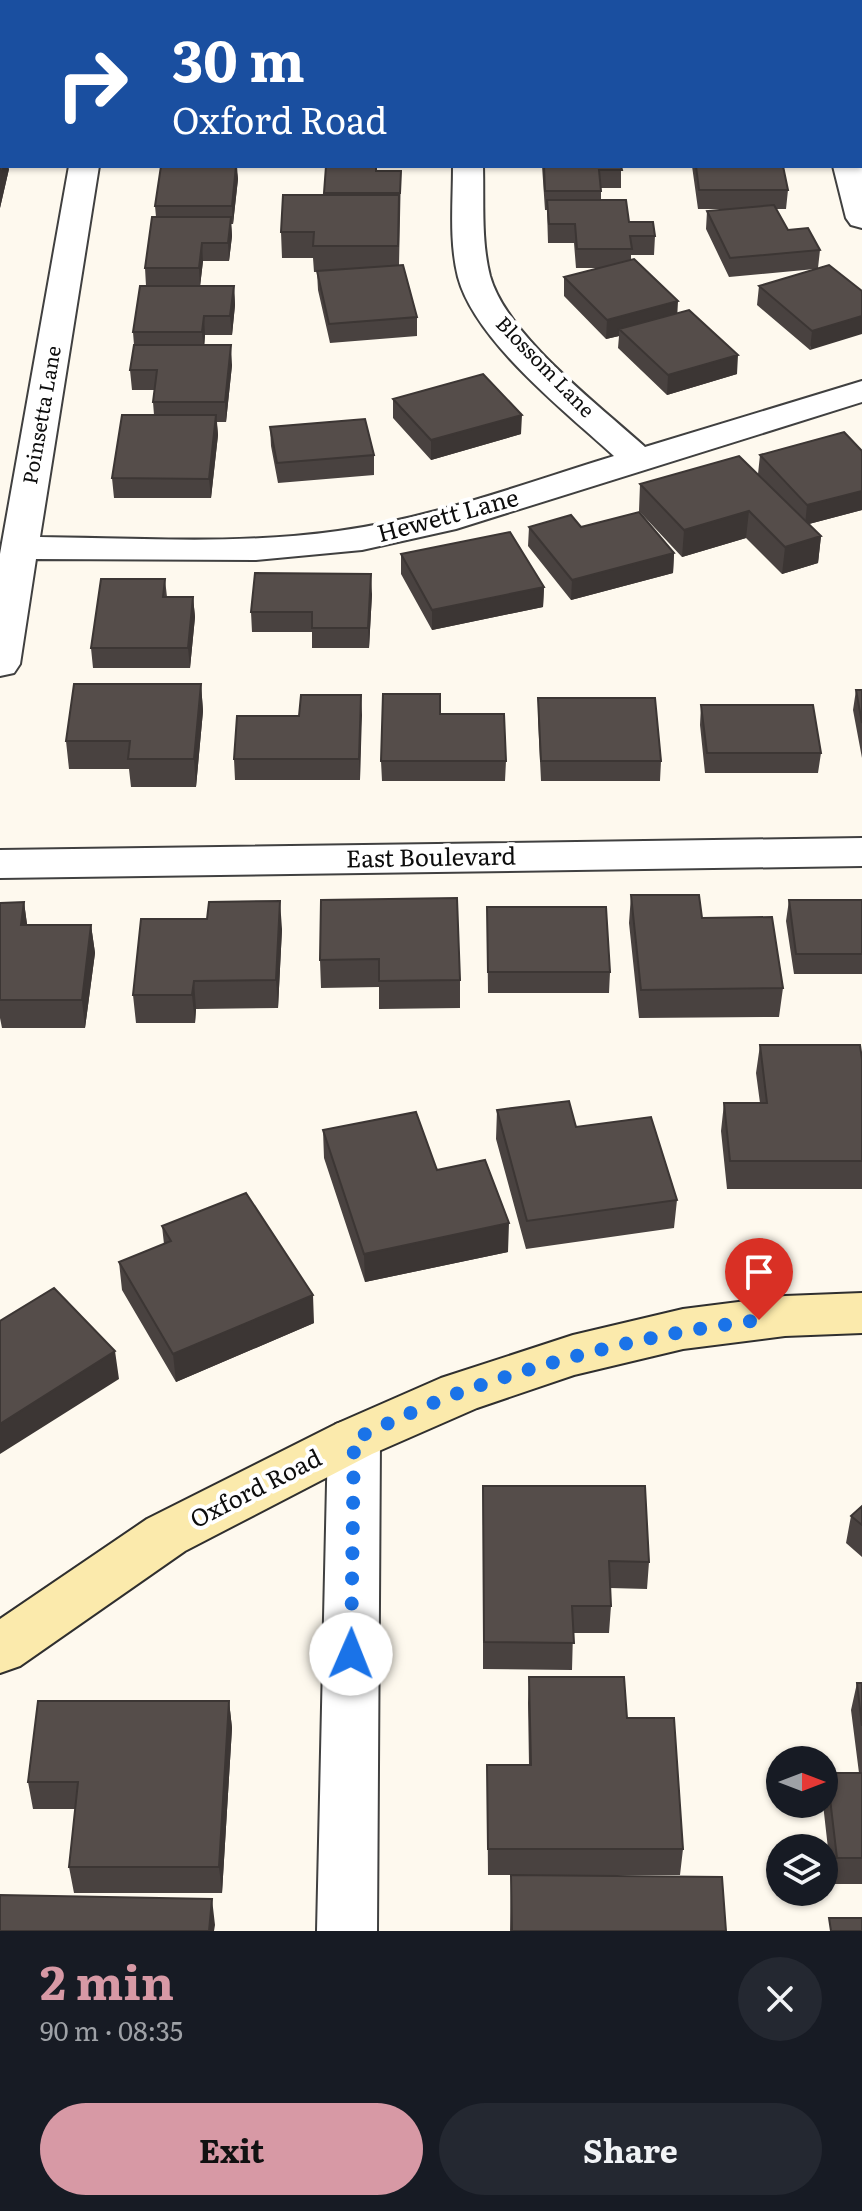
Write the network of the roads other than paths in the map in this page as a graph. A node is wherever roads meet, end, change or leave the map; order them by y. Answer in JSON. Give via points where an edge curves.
{"nodes":[{"id":1,"x":84,"y":168,"type":"edge"},
{"id":2,"x":468,"y":168,"type":"edge"},
{"id":3,"x":849,"y":168,"type":"edge"},
{"id":4,"x":862,"y":218,"type":"edge"},
{"id":5,"x":862,"y":391,"type":"edge"},
{"id":6,"x":638,"y":459,"type":"junction"},
{"id":7,"x":20,"y":548,"type":"junction"},
{"id":8,"x":0,"y":664,"type":"edge"},
{"id":9,"x":862,"y":852,"type":"edge"},
{"id":10,"x":0,"y":864,"type":"edge"},
{"id":11,"x":862,"y":1313,"type":"edge"},
{"id":12,"x":354,"y":1439,"type":"junction"},
{"id":13,"x":0,"y":1649,"type":"edge"},
{"id":14,"x":347,"y":1931,"type":"edge"}],
"edges":[{"from":1,"to":7,"type":"street","name":"Poinsetta Lane"},
{"from":2,"to":6,"type":"street","name":"Blossom Lane","via":[[478,290],[514,341]]},
{"from":3,"to":4,"type":"street"},
{"from":5,"to":6,"type":"street","name":"Hewett Lane"},
{"from":6,"to":7,"type":"street","name":"Hewett Lane","via":[[443,521],[332,543]]},
{"from":7,"to":8,"type":"street","name":"Poinsetta Lane"},
{"from":9,"to":10,"type":"street","name":"East Boulevard"},
{"from":11,"to":12,"type":"street","name":"Oxford Road","via":[[683,1329],[573,1355],[459,1393]]},
{"from":12,"to":13,"type":"street","name":"Oxford Road","via":[[166,1535]]},
{"from":12,"to":14,"type":"street"}]}
